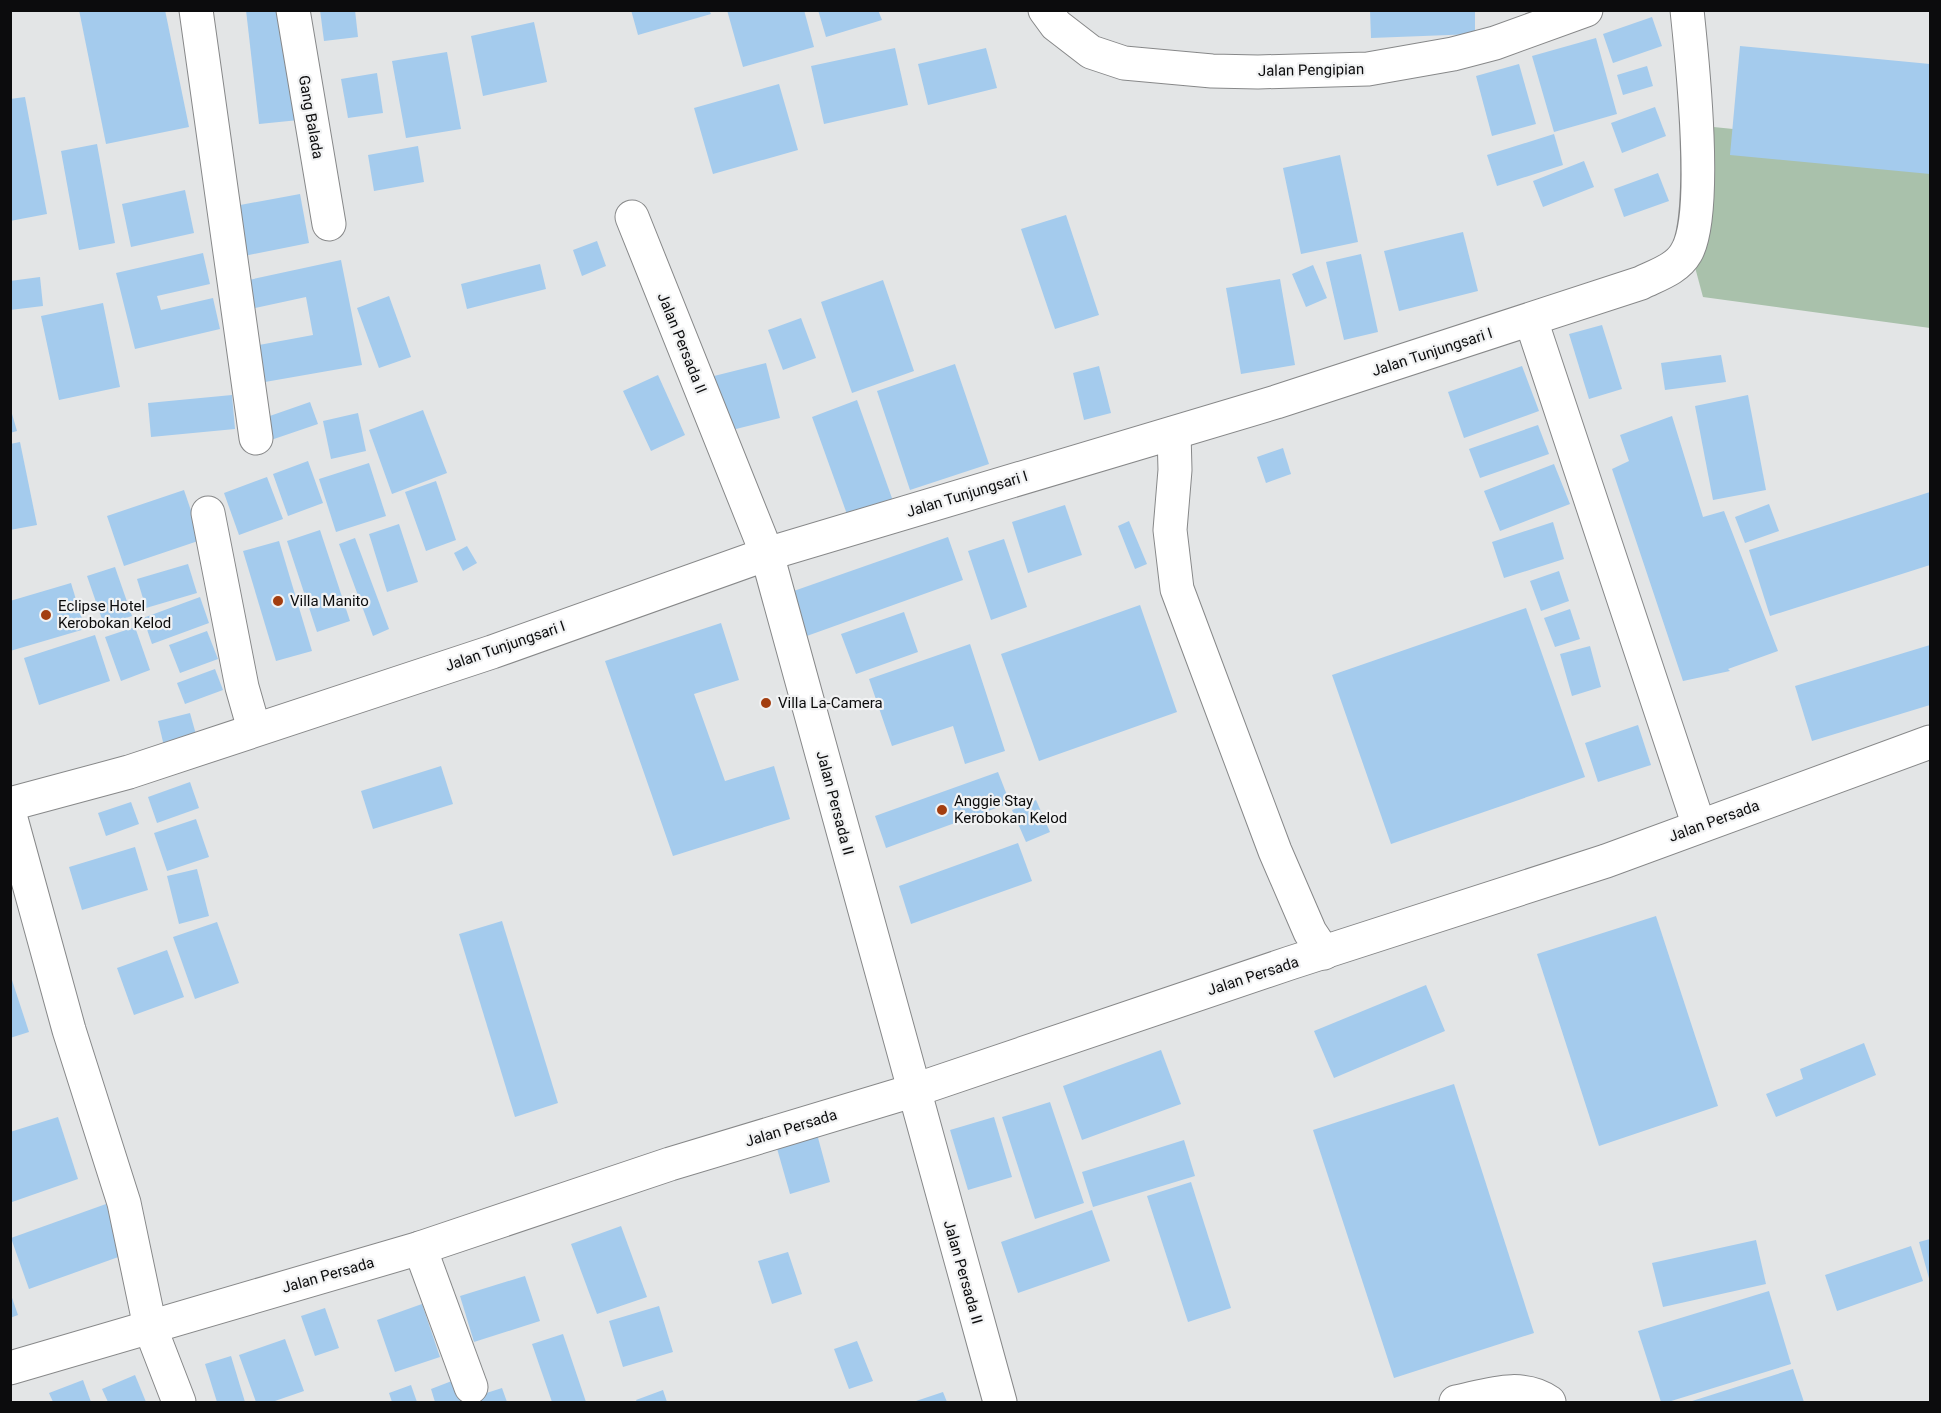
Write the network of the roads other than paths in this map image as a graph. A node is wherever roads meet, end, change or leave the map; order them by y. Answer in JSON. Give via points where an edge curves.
{"nodes":[{"id":1,"x":196,"y":10,"type":"edge"},
{"id":2,"x":293,"y":10,"type":"edge"},
{"id":3,"x":1046,"y":10,"type":"edge"},
{"id":4,"x":1586,"y":10,"type":"edge"},
{"id":5,"x":1687,"y":10,"type":"edge"},
{"id":6,"x":632,"y":217,"type":"dead end"},
{"id":7,"x":329,"y":224,"type":"dead end"},
{"id":8,"x":1531,"y":320,"type":"junction"},
{"id":9,"x":1174,"y":433,"type":"junction"},
{"id":10,"x":256,"y":438,"type":"dead end"},
{"id":11,"x":208,"y":513,"type":"dead end"},
{"id":12,"x":767,"y":554,"type":"junction"},
{"id":13,"x":254,"y":729,"type":"junction"},
{"id":14,"x":1930,"y":742,"type":"edge"},
{"id":15,"x":10,"y":804,"type":"edge"},
{"id":16,"x":10,"y":814,"type":"edge"},
{"id":17,"x":1699,"y":826,"type":"junction"},
{"id":18,"x":1324,"y":953,"type":"junction"},
{"id":19,"x":912,"y":1091,"type":"junction"},
{"id":20,"x":420,"y":1248,"type":"junction"},
{"id":21,"x":150,"y":1327,"type":"junction"},
{"id":22,"x":10,"y":1368,"type":"edge"},
{"id":23,"x":471,"y":1387,"type":"dead end"},
{"id":24,"x":179,"y":1402,"type":"edge"},
{"id":25,"x":1000,"y":1402,"type":"edge"},
{"id":26,"x":1456,"y":1402,"type":"edge"},
{"id":27,"x":1549,"y":1402,"type":"edge"}],
"edges":[{"from":1,"to":10,"type":"street"},
{"from":2,"to":7,"type":"street","name":"Gang Balada"},
{"from":3,"to":4,"type":"street","name":"Jalan Pengipian","via":[[1056,25],[1091,52],[1124,63],[1258,72],[1368,69],[1453,54]]},
{"from":5,"to":8,"type":"street","name":"Jalan Tunjungsari I","via":[[1694,75],[1697,178],[1688,251],[1676,265],[1641,283]]},
{"from":6,"to":12,"type":"street","name":"Jalan Persada II"},
{"from":8,"to":9,"type":"street","name":"Jalan Tunjungsari I"},
{"from":8,"to":17,"type":"street"},
{"from":9,"to":12,"type":"street","name":"Jalan Tunjungsari I"},
{"from":9,"to":18,"type":"street","via":[[1170,530],[1177,589],[1275,851],[1310,932]]},
{"from":11,"to":13,"type":"street"},
{"from":12,"to":13,"type":"street","name":"Jalan Tunjungsari I","via":[[492,652]]},
{"from":12,"to":19,"type":"street","name":"Jalan Persada II"},
{"from":13,"to":15,"type":"street","name":"Jalan Tunjungsari I","via":[[129,772]]},
{"from":14,"to":17,"type":"street","name":"Jalan Persada"},
{"from":16,"to":21,"type":"street","via":[[69,1030],[124,1203]]},
{"from":17,"to":18,"type":"street","name":"Jalan Persada","via":[[1585,868]]},
{"from":18,"to":19,"type":"street","name":"Jalan Persada"},
{"from":19,"to":20,"type":"street","name":"Jalan Persada","via":[[670,1164]]},
{"from":19,"to":25,"type":"street","name":"Jalan Persada II"},
{"from":20,"to":21,"type":"street","name":"Jalan Persada"},
{"from":20,"to":23,"type":"street"},
{"from":21,"to":22,"type":"street","name":"Jalan Persada"},
{"from":21,"to":24,"type":"street"},
{"from":26,"to":27,"type":"street","via":[[1507,1391],[1542,1397]]}]}
